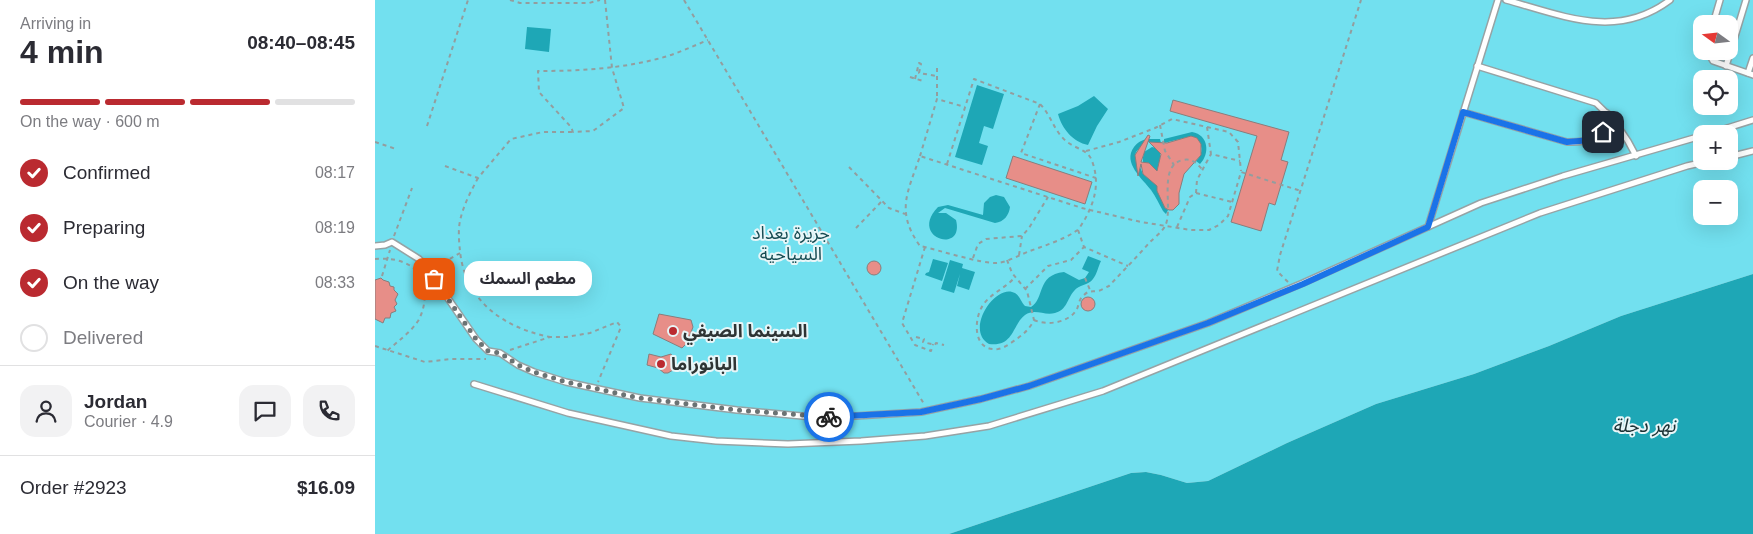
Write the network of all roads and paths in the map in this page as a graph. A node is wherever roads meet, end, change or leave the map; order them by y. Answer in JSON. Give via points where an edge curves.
{"nodes":[{"id":1,"x":468,"y":0,"type":"edge"},
{"id":2,"x":510,"y":0,"type":"edge"},
{"id":3,"x":600,"y":0,"type":"edge"},
{"id":4,"x":605,"y":0,"type":"edge"},
{"id":5,"x":684,"y":0,"type":"edge"},
{"id":6,"x":1361,"y":0,"type":"edge"},
{"id":7,"x":1498,"y":0,"type":"edge"},
{"id":8,"x":1506,"y":0,"type":"edge"},
{"id":9,"x":1670,"y":0,"type":"edge"},
{"id":10,"x":1720,"y":0,"type":"edge"},
{"id":11,"x":1746,"y":0,"type":"edge"},
{"id":12,"x":1716,"y":15,"type":"edge"},
{"id":13,"x":708,"y":40,"type":"junction"},
{"id":14,"x":1753,"y":58,"type":"edge"},
{"id":15,"x":1712,"y":60,"type":"edge"},
{"id":16,"x":1477,"y":66,"type":"junction"},
{"id":17,"x":1726,"y":66,"type":"junction"},
{"id":18,"x":612,"y":68,"type":"junction"},
{"id":19,"x":937,"y":68,"type":"dead end"},
{"id":20,"x":1751,"y":74,"type":"edge"},
{"id":21,"x":937,"y":76,"type":"junction"},
{"id":22,"x":910,"y":77,"type":"dead end"},
{"id":23,"x":915,"y":79,"type":"junction"},
{"id":24,"x":923,"y":81,"type":"dead end"},
{"id":25,"x":937,"y":99,"type":"junction"},
{"id":26,"x":1040,"y":104,"type":"junction"},
{"id":27,"x":965,"y":107,"type":"junction"},
{"id":28,"x":1463,"y":112,"type":"junction"},
{"id":29,"x":1607,"y":113,"type":"junction"},
{"id":30,"x":1753,"y":120,"type":"edge"},
{"id":31,"x":1160,"y":125,"type":"junction"},
{"id":32,"x":1737,"y":125,"type":"edge"},
{"id":33,"x":427,"y":126,"type":"dead end"},
{"id":34,"x":1207,"y":127,"type":"junction"},
{"id":35,"x":573,"y":132,"type":"junction"},
{"id":36,"x":1693,"y":138,"type":"edge"},
{"id":37,"x":375,"y":142,"type":"edge"},
{"id":38,"x":395,"y":149,"type":"dead end"},
{"id":39,"x":1086,"y":151,"type":"junction"},
{"id":40,"x":1753,"y":151,"type":"edge"},
{"id":41,"x":1211,"y":154,"type":"junction"},
{"id":42,"x":1738,"y":155,"type":"edge"},
{"id":43,"x":920,"y":156,"type":"junction"},
{"id":44,"x":1636,"y":156,"type":"junction"},
{"id":45,"x":1241,"y":161,"type":"junction"},
{"id":46,"x":947,"y":164,"type":"junction"},
{"id":47,"x":1174,"y":165,"type":"junction"},
{"id":48,"x":1693,"y":165,"type":"edge"},
{"id":49,"x":445,"y":166,"type":"dead end"},
{"id":50,"x":849,"y":167,"type":"dead end"},
{"id":51,"x":1202,"y":169,"type":"junction"},
{"id":52,"x":1241,"y":172,"type":"junction"},
{"id":53,"x":478,"y":178,"type":"junction"},
{"id":54,"x":1096,"y":178,"type":"junction"},
{"id":55,"x":412,"y":188,"type":"dead end"},
{"id":56,"x":1301,"y":190,"type":"junction"},
{"id":57,"x":1196,"y":192,"type":"junction"},
{"id":58,"x":1048,"y":197,"type":"junction"},
{"id":59,"x":882,"y":201,"type":"junction"},
{"id":60,"x":1232,"y":202,"type":"junction"},
{"id":61,"x":1090,"y":210,"type":"junction"},
{"id":62,"x":905,"y":214,"type":"junction"},
{"id":63,"x":1165,"y":226,"type":"junction"},
{"id":64,"x":1428,"y":227,"type":"junction"},
{"id":65,"x":856,"y":228,"type":"dead end"},
{"id":66,"x":1177,"y":228,"type":"junction"},
{"id":67,"x":1078,"y":230,"type":"junction"},
{"id":68,"x":1022,"y":236,"type":"junction"},
{"id":69,"x":391,"y":242,"type":"junction"},
{"id":70,"x":375,"y":246,"type":"edge"},
{"id":71,"x":925,"y":247,"type":"junction"},
{"id":72,"x":1084,"y":247,"type":"junction"},
{"id":73,"x":460,"y":253,"type":"junction"},
{"id":74,"x":1019,"y":255,"type":"junction"},
{"id":75,"x":389,"y":258,"type":"junction"},
{"id":76,"x":972,"y":258,"type":"junction"},
{"id":77,"x":375,"y":259,"type":"edge"},
{"id":78,"x":1007,"y":260,"type":"junction"},
{"id":79,"x":1128,"y":266,"type":"junction"},
{"id":80,"x":429,"y":271,"type":"junction"},
{"id":81,"x":382,"y":276,"type":"dead end"},
{"id":82,"x":1015,"y":277,"type":"junction"},
{"id":83,"x":1085,"y":278,"type":"dead end"},
{"id":84,"x":1293,"y":287,"type":"junction"},
{"id":85,"x":1025,"y":288,"type":"junction"},
{"id":86,"x":1091,"y":290,"type":"junction"},
{"id":87,"x":1034,"y":320,"type":"junction"},
{"id":88,"x":550,"y":337,"type":"junction"},
{"id":89,"x":919,"y":337,"type":"dead end"},
{"id":90,"x":933,"y":344,"type":"junction"},
{"id":91,"x":943,"y":345,"type":"dead end"},
{"id":92,"x":375,"y":346,"type":"edge"},
{"id":93,"x":387,"y":351,"type":"junction"},
{"id":94,"x":500,"y":353,"type":"junction"},
{"id":95,"x":487,"y":359,"type":"dead end"},
{"id":96,"x":474,"y":384,"type":"dead end"},
{"id":97,"x":595,"y":388,"type":"junction"},
{"id":98,"x":928,"y":410,"type":"junction"}],
"edges":[{"from":1,"to":33,"type":"path"},
{"from":2,"to":3,"type":"path","via":[[520,3],[589,3]]},
{"from":4,"to":18,"type":"path"},
{"from":5,"to":13,"type":"path"},
{"from":6,"to":56,"type":"path"},
{"from":7,"to":16,"type":"lane"},
{"from":8,"to":9,"type":"lane","via":[[1582,22],[1621,22],[1657,10]]},
{"from":10,"to":12,"type":"lane"},
{"from":11,"to":17,"type":"lane"},
{"from":13,"to":18,"type":"path","via":[[658,59]]},
{"from":13,"to":98,"type":"path"},
{"from":14,"to":20,"type":"lane"},
{"from":15,"to":17,"type":"lane"},
{"from":16,"to":28,"type":"lane"},
{"from":16,"to":29,"type":"lane","via":[[1596,103]]},
{"from":17,"to":20,"type":"lane"},
{"from":18,"to":35,"type":"path","via":[[624,108],[593,131]]},
{"from":18,"to":35,"type":"path","via":[[538,72],[539,92]]},
{"from":19,"to":21,"type":"path"},
{"from":21,"to":23,"type":"path","via":[[919,73],[919,63]]},
{"from":21,"to":25,"type":"path"},
{"from":22,"to":23,"type":"path"},
{"from":23,"to":24,"type":"path"},
{"from":25,"to":27,"type":"path"},
{"from":25,"to":43,"type":"path"},
{"from":26,"to":27,"type":"path","via":[[974,79]]},
{"from":26,"to":39,"type":"path","via":[[1065,141]]},
{"from":26,"to":54,"type":"path","via":[[1021,153]]},
{"from":27,"to":46,"type":"path"},
{"from":28,"to":29,"type":"lane","via":[[1567,142],[1592,140],[1603,132]]},
{"from":28,"to":64,"type":"lane"},
{"from":29,"to":44,"type":"lane"},
{"from":30,"to":32,"type":"lane"},
{"from":31,"to":34,"type":"path","via":[[1172,120]]},
{"from":31,"to":39,"type":"path"},
{"from":31,"to":47,"type":"path","via":[[1165,151]]},
{"from":34,"to":41,"type":"path"},
{"from":34,"to":45,"type":"path","via":[[1229,132],[1238,142]]},
{"from":35,"to":53,"type":"path","via":[[543,132],[511,139]]},
{"from":36,"to":44,"type":"lane"},
{"from":37,"to":38,"type":"path"},
{"from":39,"to":54,"type":"path","via":[[1092,159]]},
{"from":40,"to":42,"type":"lane"},
{"from":41,"to":45,"type":"path"},
{"from":41,"to":51,"type":"path"},
{"from":43,"to":46,"type":"path"},
{"from":43,"to":62,"type":"path"},
{"from":44,"to":64,"type":"lane","via":[[1509,193]]},
{"from":45,"to":52,"type":"path"},
{"from":46,"to":58,"type":"path"},
{"from":47,"to":51,"type":"path","via":[[1178,161],[1192,160]]},
{"from":47,"to":63,"type":"path","via":[[1168,180],[1169,206]]},
{"from":48,"to":96,"type":"lane","via":[[1541,213],[1103,391],[989,426],[861,442],[788,444],[716,441],[671,436],[568,413]]},
{"from":49,"to":53,"type":"path"},
{"from":50,"to":59,"type":"path"},
{"from":51,"to":57,"type":"path"},
{"from":52,"to":56,"type":"path"},
{"from":52,"to":60,"type":"path"},
{"from":53,"to":73,"type":"path","via":[[459,222]]},
{"from":54,"to":61,"type":"path","via":[[1097,191]]},
{"from":55,"to":69,"type":"path"},
{"from":56,"to":84,"type":"path","via":[[1277,271]]},
{"from":57,"to":60,"type":"path"},
{"from":57,"to":66,"type":"path","via":[[1190,197]]},
{"from":58,"to":61,"type":"path"},
{"from":58,"to":68,"type":"path"},
{"from":59,"to":62,"type":"path","via":[[889,208]]},
{"from":59,"to":65,"type":"path"},
{"from":60,"to":66,"type":"path","via":[[1228,216],[1209,230]]},
{"from":61,"to":63,"type":"path"},
{"from":61,"to":67,"type":"path"},
{"from":62,"to":71,"type":"path","via":[[913,236],[920,246]]},
{"from":63,"to":66,"type":"path"},
{"from":63,"to":79,"type":"path"},
{"from":64,"to":84,"type":"lane"},
{"from":67,"to":72,"type":"path"},
{"from":67,"to":74,"type":"path"},
{"from":68,"to":74,"type":"path"},
{"from":68,"to":76,"type":"path","via":[[986,239],[978,244]]},
{"from":69,"to":70,"type":"lane"},
{"from":69,"to":75,"type":"path"},
{"from":69,"to":80,"type":"lane","via":[[419,259]]},
{"from":71,"to":76,"type":"path"},
{"from":71,"to":90,"type":"path","via":[[902,323],[915,345],[931,351]]},
{"from":72,"to":79,"type":"path"},
{"from":72,"to":85,"type":"path","via":[[1071,260],[1048,266]]},
{"from":73,"to":80,"type":"path"},
{"from":73,"to":88,"type":"path","via":[[461,267],[483,304],[507,323]]},
{"from":74,"to":78,"type":"path"},
{"from":75,"to":77,"type":"path"},
{"from":75,"to":81,"type":"path"},
{"from":75,"to":93,"type":"path","via":[[409,265],[420,278],[425,294],[418,321]]},
{"from":76,"to":78,"type":"path","via":[[999,263]]},
{"from":78,"to":82,"type":"path"},
{"from":79,"to":86,"type":"path","via":[[1109,286]]},
{"from":80,"to":94,"type":"lane","via":[[476,339],[488,351]]},
{"from":82,"to":85,"type":"path"},
{"from":82,"to":87,"type":"path","via":[[1008,286],[990,297],[981,310],[976,332],[980,342],[995,349],[1004,347],[1025,332]]},
{"from":83,"to":86,"type":"path"},
{"from":84,"to":98,"type":"lane","via":[[1208,323],[1029,386]]},
{"from":85,"to":87,"type":"path"},
{"from":86,"to":87,"type":"path","via":[[1084,294],[1072,315],[1049,324]]},
{"from":88,"to":94,"type":"path"},
{"from":88,"to":97,"type":"path","via":[[590,333],[617,322],[621,327]]},
{"from":89,"to":90,"type":"path","via":[[923,342]]},
{"from":90,"to":91,"type":"path"},
{"from":92,"to":93,"type":"path"},
{"from":93,"to":95,"type":"path","via":[[425,362]]},
{"from":94,"to":97,"type":"lane","via":[[534,372]]},
{"from":97,"to":98,"type":"lane","via":[[639,398],[823,418]]}]}
